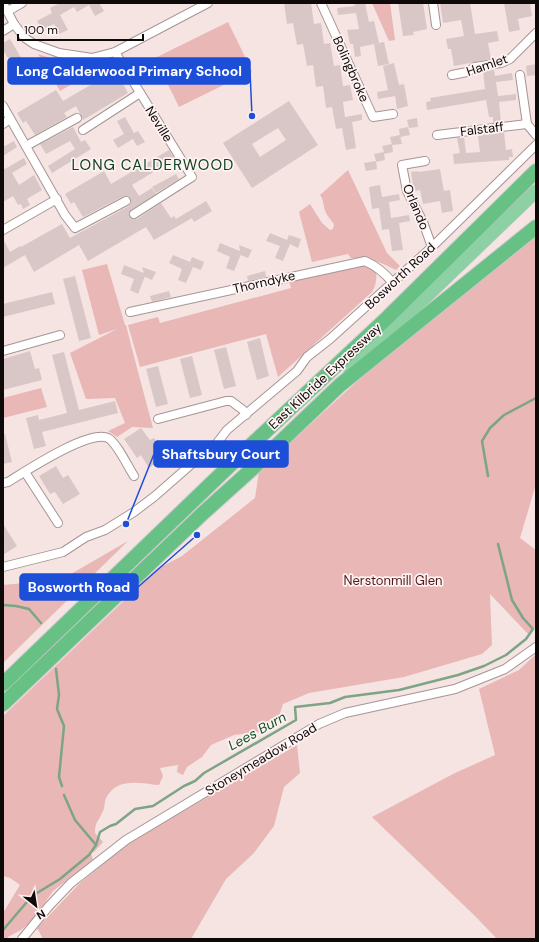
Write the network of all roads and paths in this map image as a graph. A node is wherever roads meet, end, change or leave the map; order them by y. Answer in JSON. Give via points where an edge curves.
{"nodes":[{"id":1,"x":3,"y":3,"type":"edge"},
{"id":2,"x":22,"y":3,"type":"edge"},
{"id":3,"x":208,"y":3,"type":"edge"},
{"id":4,"x":321,"y":3,"type":"edge"},
{"id":5,"x":433,"y":3,"type":"edge"},
{"id":6,"x":8,"y":11,"type":"junction"},
{"id":7,"x":14,"y":24,"type":"junction"},
{"id":8,"x":436,"y":25,"type":"dead end"},
{"id":9,"x":3,"y":30,"type":"edge"},
{"id":10,"x":536,"y":33,"type":"edge"},
{"id":11,"x":115,"y":52,"type":"junction"},
{"id":12,"x":452,"y":75,"type":"dead end"},
{"id":13,"x":520,"y":75,"type":"dead end"},
{"id":14,"x":140,"y":93,"type":"junction"},
{"id":15,"x":3,"y":106,"type":"edge"},
{"id":16,"x":393,"y":114,"type":"dead end"},
{"id":17,"x":77,"y":118,"type":"dead end"},
{"id":18,"x":10,"y":120,"type":"junction"},
{"id":19,"x":3,"y":124,"type":"edge"},
{"id":20,"x":527,"y":124,"type":"junction"},
{"id":21,"x":83,"y":130,"type":"dead end"},
{"id":22,"x":437,"y":135,"type":"dead end"},
{"id":23,"x":536,"y":135,"type":"edge"},
{"id":24,"x":536,"y":145,"type":"edge"},
{"id":25,"x":26,"y":146,"type":"junction"},
{"id":26,"x":425,"y":161,"type":"dead end"},
{"id":27,"x":536,"y":171,"type":"edge"},
{"id":28,"x":536,"y":179,"type":"edge"},
{"id":29,"x":536,"y":191,"type":"edge"},
{"id":30,"x":57,"y":199,"type":"junction"},
{"id":31,"x":126,"y":200,"type":"dead end"},
{"id":32,"x":134,"y":214,"type":"dead end"},
{"id":33,"x":536,"y":226,"type":"edge"},
{"id":34,"x":3,"y":230,"type":"edge"},
{"id":35,"x":432,"y":247,"type":"junction"},
{"id":36,"x":392,"y":282,"type":"junction"},
{"id":37,"x":130,"y":312,"type":"dead end"},
{"id":38,"x":387,"y":318,"type":"junction"},
{"id":39,"x":60,"y":335,"type":"dead end"},
{"id":40,"x":3,"y":351,"type":"edge"},
{"id":41,"x":246,"y":415,"type":"junction"},
{"id":42,"x":158,"y":419,"type":"dead end"},
{"id":43,"x":25,"y":472,"type":"junction"},
{"id":44,"x":134,"y":476,"type":"dead end"},
{"id":45,"x":3,"y":483,"type":"edge"},
{"id":46,"x":202,"y":514,"type":"junction"},
{"id":47,"x":58,"y":523,"type":"dead end"},
{"id":48,"x":3,"y":567,"type":"edge"},
{"id":49,"x":536,"y":647,"type":"edge"},
{"id":50,"x":3,"y":684,"type":"edge"},
{"id":51,"x":3,"y":704,"type":"edge"},
{"id":52,"x":22,"y":939,"type":"edge"}],
"edges":[{"from":1,"to":6,"type":"street"},
{"from":2,"to":6,"type":"street"},
{"from":3,"to":11,"type":"street"},
{"from":4,"to":16,"type":"street","name":"Bolingbroke","via":[[373,117]]},
{"from":5,"to":8,"type":"street"},
{"from":6,"to":7,"type":"street"},
{"from":7,"to":9,"type":"street"},
{"from":7,"to":11,"type":"street","via":[[25,38],[34,44],[59,53],[92,58]]},
{"from":10,"to":12,"type":"street","name":"Hamlet","via":[[510,59]]},
{"from":11,"to":14,"type":"street","name":"Neville"},
{"from":13,"to":20,"type":"street"},
{"from":14,"to":21,"type":"street","name":"Neville"},
{"from":14,"to":32,"type":"street","name":"Neville","via":[[192,178]]},
{"from":15,"to":18,"type":"street"},
{"from":17,"to":25,"type":"street"},
{"from":18,"to":19,"type":"street"},
{"from":18,"to":25,"type":"street"},
{"from":20,"to":22,"type":"street","name":"Falstaff"},
{"from":20,"to":23,"type":"street"},
{"from":24,"to":35,"type":"street","name":"Bosworth Road"},
{"from":25,"to":30,"type":"street"},
{"from":26,"to":35,"type":"street","name":"Orlando","via":[[402,165],[407,190]]},
{"from":27,"to":38,"type":"highway","name":"East Kilbride Expressway"},
{"from":28,"to":38,"type":"main road","name":"East Kilbride Expressway"},
{"from":29,"to":46,"type":"main road","name":"East Kilbride Expressway"},
{"from":30,"to":31,"type":"street","via":[[75,228]]},
{"from":30,"to":34,"type":"street"},
{"from":33,"to":46,"type":"highway","name":"East Kilbride Expressway","via":[[340,385]]},
{"from":35,"to":36,"type":"street","name":"Bosworth Road"},
{"from":36,"to":37,"type":"street","name":"Thorndyke","via":[[376,266],[365,261]]},
{"from":36,"to":41,"type":"street","name":"Bosworth Road"},
{"from":38,"to":50,"type":"highway","name":"East Kilbride Expressway"},
{"from":39,"to":40,"type":"street"},
{"from":41,"to":42,"type":"street","via":[[231,401],[226,401]]},
{"from":41,"to":48,"type":"street","name":"Bosworth Road","via":[[227,430],[214,447],[134,512],[63,552]]},
{"from":43,"to":44,"type":"street","via":[[82,440],[102,436],[109,438],[114,444]]},
{"from":43,"to":45,"type":"street"},
{"from":43,"to":47,"type":"street"},
{"from":46,"to":51,"type":"highway","name":"East Kilbride Expressway"},
{"from":49,"to":52,"type":"street","name":"Stoneymeadow Road","via":[[505,669],[455,689],[345,712],[319,724],[126,840],[72,883]]}]}
